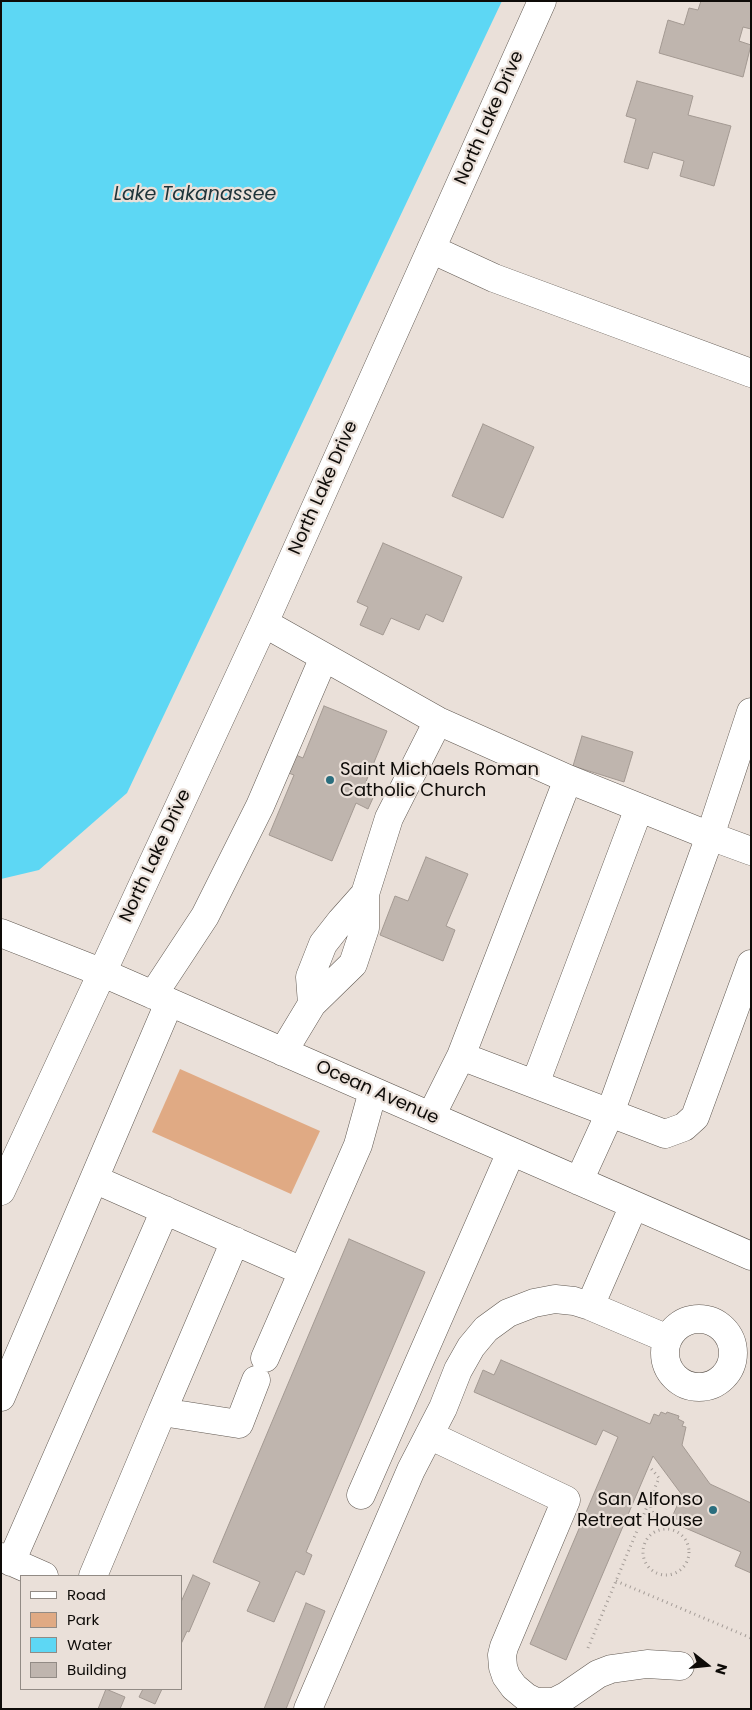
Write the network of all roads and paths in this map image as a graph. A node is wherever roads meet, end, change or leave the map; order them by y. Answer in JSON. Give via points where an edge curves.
{"nodes":[{"id":1,"x":542,"y":1,"type":"edge"},
{"id":2,"x":431,"y":249,"type":"junction"},
{"id":3,"x":751,"y":373,"type":"edge"},
{"id":4,"x":264,"y":623,"type":"junction"},
{"id":5,"x":324,"y":657,"type":"junction"},
{"id":6,"x":751,"y":712,"type":"edge"},
{"id":7,"x":438,"y":722,"type":"junction"},
{"id":8,"x":568,"y":779,"type":"junction"},
{"id":9,"x":639,"y":808,"type":"junction"},
{"id":10,"x":710,"y":836,"type":"junction"},
{"id":11,"x":751,"y":851,"type":"edge"},
{"id":12,"x":1,"y":933,"type":"edge"},
{"id":13,"x":751,"y":964,"type":"edge"},
{"id":14,"x":102,"y":973,"type":"junction"},
{"id":15,"x":161,"y":999,"type":"junction"},
{"id":16,"x":283,"y":1052,"type":"junction"},
{"id":17,"x":461,"y":1056,"type":"junction"},
{"id":18,"x":535,"y":1084,"type":"junction"},
{"id":19,"x":373,"y":1092,"type":"junction"},
{"id":20,"x":610,"y":1113,"type":"junction"},
{"id":21,"x":430,"y":1116,"type":"junction"},
{"id":22,"x":511,"y":1152,"type":"junction"},
{"id":23,"x":94,"y":1179,"type":"junction"},
{"id":24,"x":580,"y":1182,"type":"junction"},
{"id":25,"x":1,"y":1191,"type":"edge"},
{"id":26,"x":634,"y":1205,"type":"junction"},
{"id":27,"x":165,"y":1210,"type":"junction"},
{"id":28,"x":235,"y":1242,"type":"junction"},
{"id":29,"x":751,"y":1256,"type":"edge"},
{"id":30,"x":302,"y":1272,"type":"junction"},
{"id":31,"x":590,"y":1306,"type":"junction"},
{"id":32,"x":668,"y":1339,"type":"junction"},
{"id":33,"x":741,"y":1341,"type":"edge"},
{"id":34,"x":1,"y":1397,"type":"edge"},
{"id":35,"x":162,"y":1412,"type":"junction"},
{"id":36,"x":429,"y":1435,"type":"junction"},
{"id":37,"x":649,"y":1466,"type":"dead end"},
{"id":38,"x":361,"y":1495,"type":"dead end"},
{"id":39,"x":649,"y":1502,"type":"junction"},
{"id":40,"x":658,"y":1530,"type":"junction"},
{"id":41,"x":6,"y":1560,"type":"edge"},
{"id":42,"x":42,"y":1575,"type":"edge"},
{"id":43,"x":93,"y":1575,"type":"edge"},
{"id":44,"x":616,"y":1581,"type":"junction"},
{"id":45,"x":751,"y":1638,"type":"edge"},
{"id":46,"x":587,"y":1650,"type":"dead end"},
{"id":47,"x":680,"y":1666,"type":"dead end"},
{"id":48,"x":524,"y":1703,"type":"edge"},
{"id":49,"x":308,"y":1709,"type":"edge"}],
"edges":[{"from":1,"to":2,"type":"street","name":"North Lake Drive"},
{"from":2,"to":3,"type":"street","via":[[494,278]]},
{"from":2,"to":4,"type":"street","name":"North Lake Drive"},
{"from":4,"to":5,"type":"street"},
{"from":4,"to":14,"type":"street","name":"North Lake Drive"},
{"from":5,"to":7,"type":"street"},
{"from":5,"to":15,"type":"street","via":[[260,806]]},
{"from":6,"to":10,"type":"street"},
{"from":7,"to":8,"type":"street"},
{"from":7,"to":16,"type":"street","via":[[389,818],[365,894],[323,944],[310,976],[312,1004]]},
{"from":8,"to":9,"type":"street"},
{"from":8,"to":17,"type":"street"},
{"from":9,"to":10,"type":"street"},
{"from":9,"to":18,"type":"street"},
{"from":10,"to":11,"type":"street"},
{"from":10,"to":20,"type":"street"},
{"from":12,"to":14,"type":"street","name":"Ocean Avenue"},
{"from":13,"to":20,"type":"street","via":[[695,1117],[684,1127],[665,1134]]},
{"from":14,"to":15,"type":"street","name":"Ocean Avenue"},
{"from":14,"to":25,"type":"street","name":"North Lake Drive"},
{"from":15,"to":16,"type":"street","name":"Ocean Avenue"},
{"from":15,"to":23,"type":"street"},
{"from":16,"to":19,"type":"street","name":"Ocean Avenue"},
{"from":17,"to":18,"type":"street"},
{"from":17,"to":21,"type":"street"},
{"from":18,"to":20,"type":"street"},
{"from":19,"to":21,"type":"street","name":"Ocean Avenue"},
{"from":19,"to":30,"type":"street","via":[[358,1145]]},
{"from":20,"to":24,"type":"street"},
{"from":21,"to":22,"type":"street","name":"Ocean Avenue"},
{"from":22,"to":24,"type":"street","name":"Ocean Avenue"},
{"from":22,"to":38,"type":"street"},
{"from":23,"to":27,"type":"street"},
{"from":23,"to":34,"type":"street"},
{"from":24,"to":26,"type":"street","name":"Ocean Avenue"},
{"from":26,"to":29,"type":"street","name":"Ocean Avenue"},
{"from":26,"to":31,"type":"street"},
{"from":27,"to":28,"type":"street"},
{"from":27,"to":41,"type":"street"},
{"from":28,"to":30,"type":"street"},
{"from":28,"to":35,"type":"street"},
{"from":30,"to":35,"type":"street","via":[[238,1424]]},
{"from":31,"to":32,"type":"street"},
{"from":31,"to":36,"type":"street","via":[[574,1301],[534,1303],[508,1313],[486,1329],[458,1370]]},
{"from":32,"to":33,"type":"street","via":[[682,1323],[701,1318],[718,1324]]},
{"from":32,"to":33,"type":"street","via":[[665,1352],[670,1370],[683,1383],[697,1387],[713,1384],[726,1374]]},
{"from":35,"to":43,"type":"street"},
{"from":36,"to":48,"type":"street","via":[[566,1500],[502,1655],[506,1676]]},
{"from":36,"to":49,"type":"street"},
{"from":37,"to":39,"type":"path","via":[[659,1478]]},
{"from":39,"to":40,"type":"path"},
{"from":39,"to":44,"type":"path"},
{"from":40,"to":40,"type":"path","via":[[676,1530],[687,1541],[690,1551],[688,1562],[677,1573],[662,1575],[645,1562],[644,1545]]},
{"from":41,"to":42,"type":"street"},
{"from":44,"to":45,"type":"path"},
{"from":44,"to":46,"type":"path"},
{"from":47,"to":48,"type":"street","via":[[628,1665],[598,1674],[554,1702]]}]}
